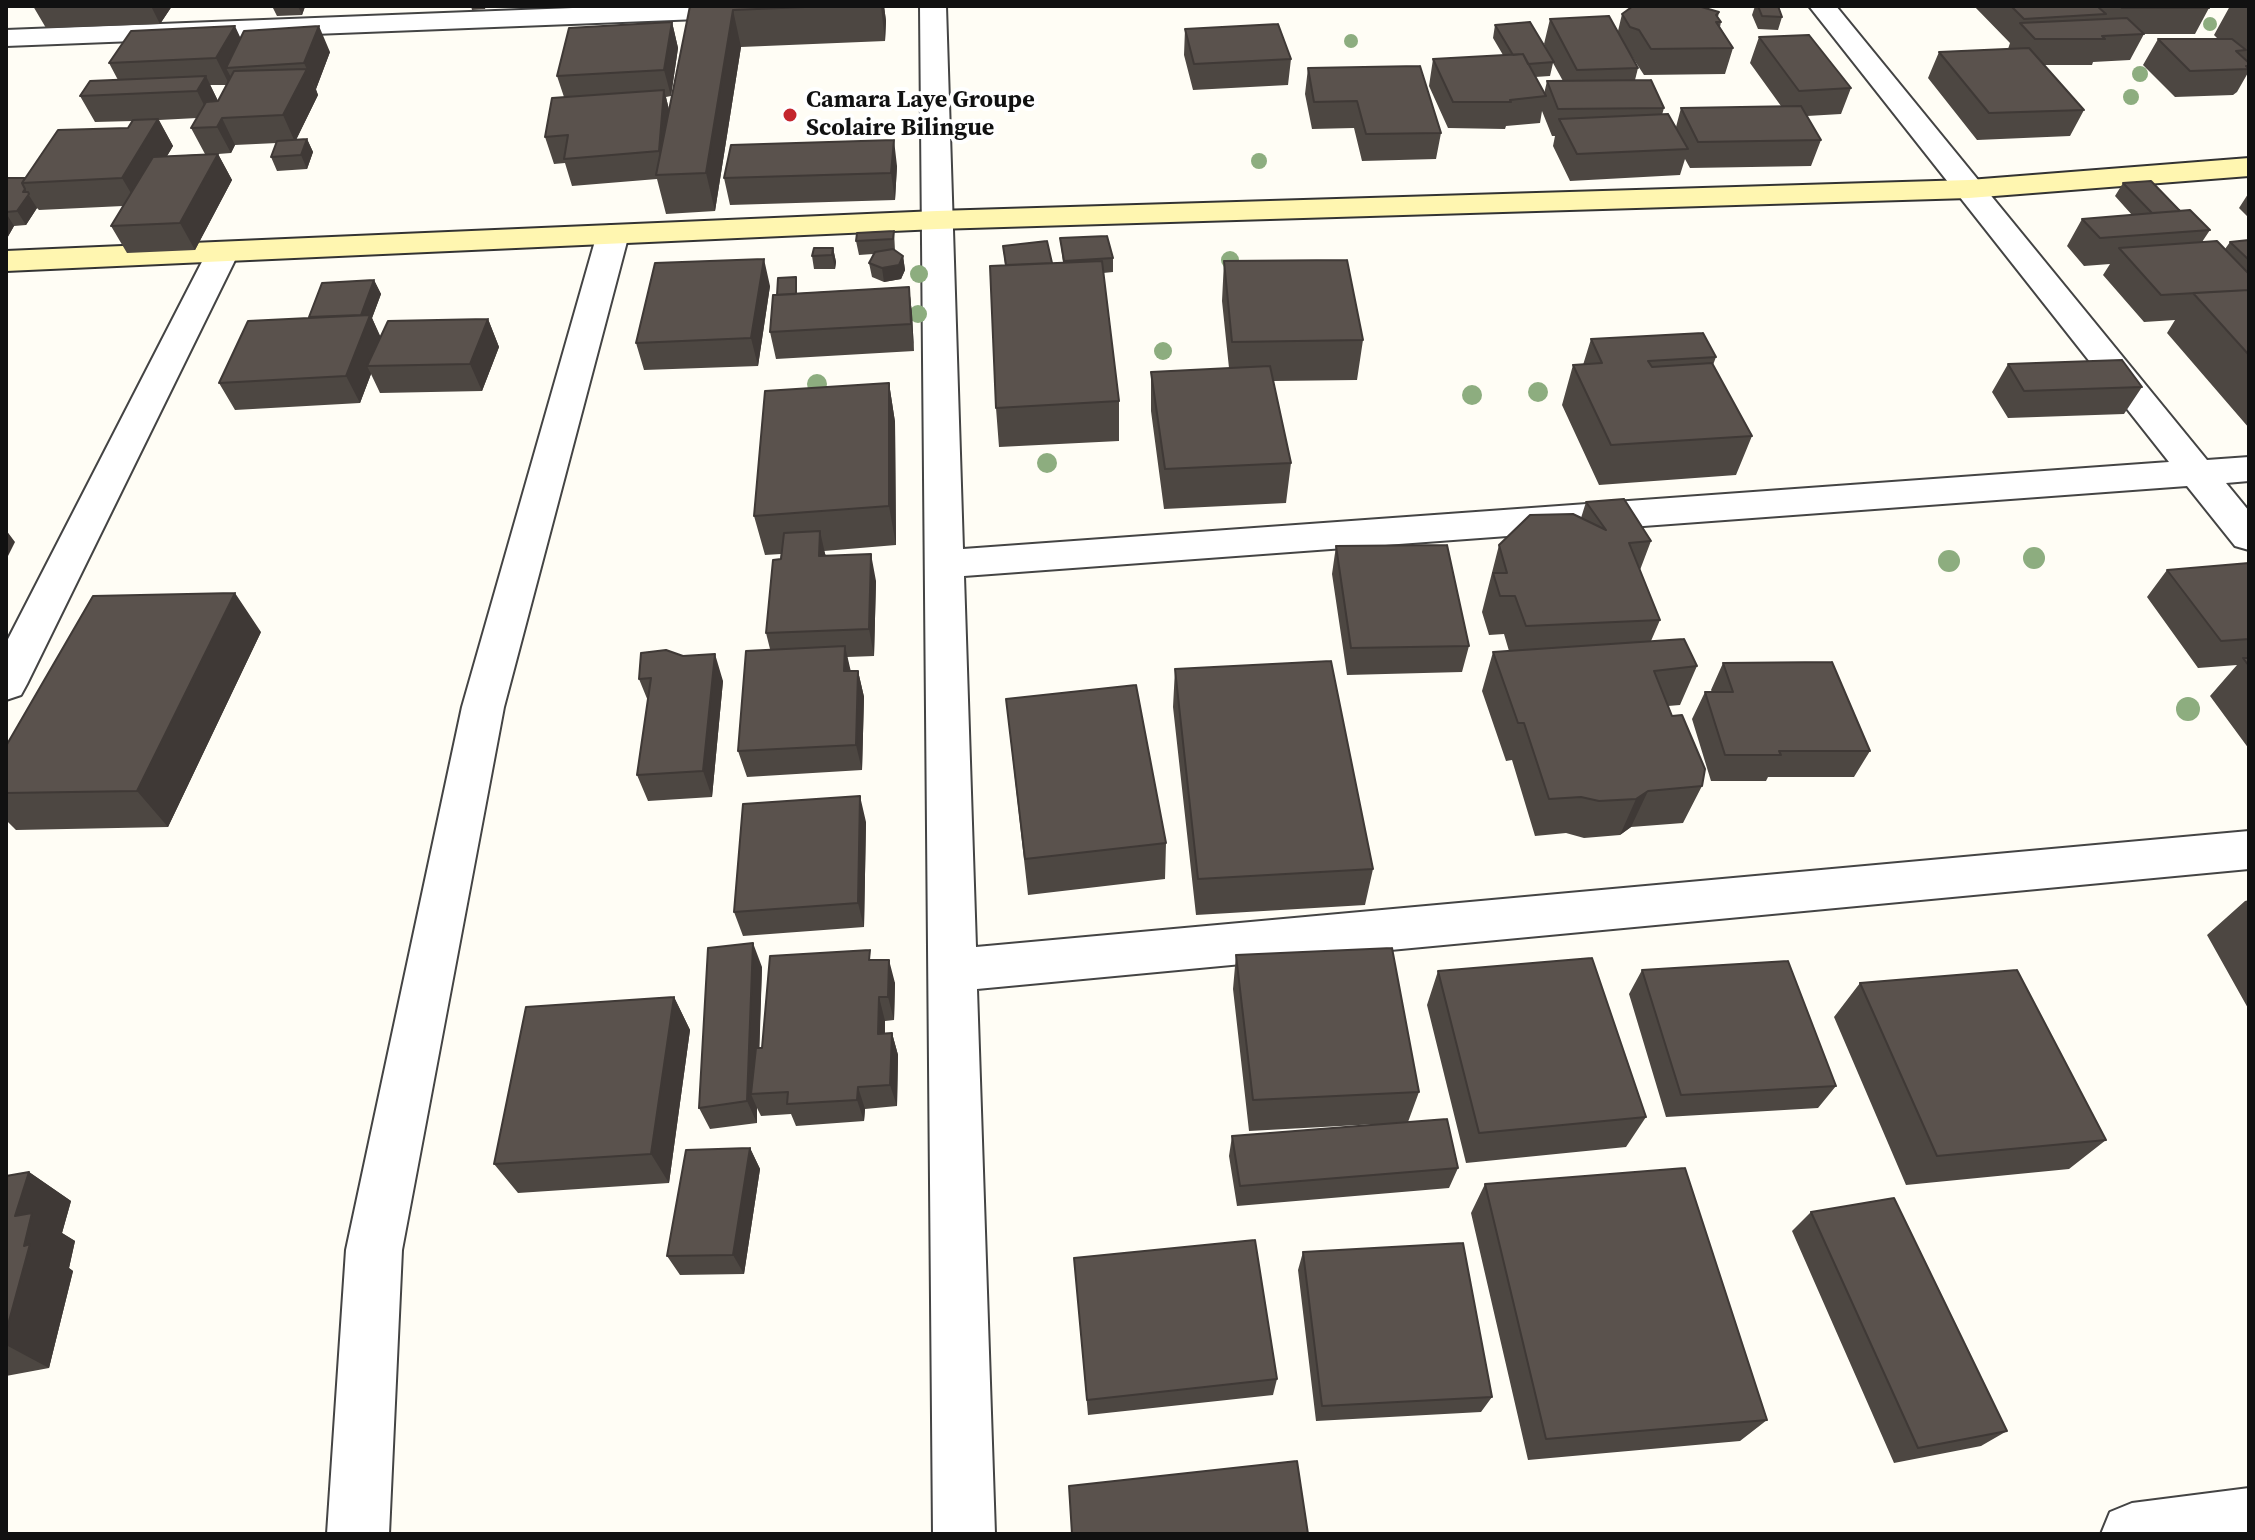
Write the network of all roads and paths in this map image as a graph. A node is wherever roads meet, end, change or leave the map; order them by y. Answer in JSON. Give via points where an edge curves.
{"nodes":[{"id":1,"x":828,"y":6,"type":"edge"},
{"id":2,"x":933,"y":6,"type":"edge"},
{"id":3,"x":1822,"y":6,"type":"edge"},
{"id":4,"x":8,"y":26,"type":"edge"},
{"id":5,"x":2249,"y":167,"type":"edge"},
{"id":6,"x":1969,"y":189,"type":"junction"},
{"id":7,"x":937,"y":220,"type":"junction"},
{"id":8,"x":613,"y":234,"type":"junction"},
{"id":9,"x":223,"y":252,"type":"junction"},
{"id":10,"x":6,"y":261,"type":"edge"},
{"id":11,"x":2249,"y":469,"type":"edge"},
{"id":12,"x":2197,"y":472,"type":"junction"},
{"id":13,"x":2249,"y":537,"type":"edge"},
{"id":14,"x":943,"y":564,"type":"junction"},
{"id":15,"x":6,"y":684,"type":"edge"},
{"id":16,"x":2249,"y":850,"type":"edge"},
{"id":17,"x":952,"y":970,"type":"junction"},
{"id":18,"x":2249,"y":1519,"type":"edge"},
{"id":19,"x":358,"y":1534,"type":"edge"},
{"id":20,"x":964,"y":1534,"type":"edge"},
{"id":21,"x":2132,"y":1534,"type":"edge"}],
"edges":[{"from":1,"to":4,"type":"street"},
{"from":2,"to":7,"type":"street"},
{"from":3,"to":6,"type":"street"},
{"from":5,"to":6,"type":"street"},
{"from":6,"to":7,"type":"street"},
{"from":6,"to":12,"type":"street"},
{"from":7,"to":8,"type":"street"},
{"from":7,"to":14,"type":"street"},
{"from":8,"to":9,"type":"street"},
{"from":8,"to":19,"type":"street","via":[[483,707],[374,1250]]},
{"from":9,"to":10,"type":"street"},
{"from":9,"to":15,"type":"street"},
{"from":11,"to":12,"type":"street"},
{"from":12,"to":13,"type":"street"},
{"from":12,"to":14,"type":"street"},
{"from":14,"to":17,"type":"street"},
{"from":16,"to":17,"type":"street"},
{"from":17,"to":20,"type":"street"},
{"from":18,"to":21,"type":"street"}]}
